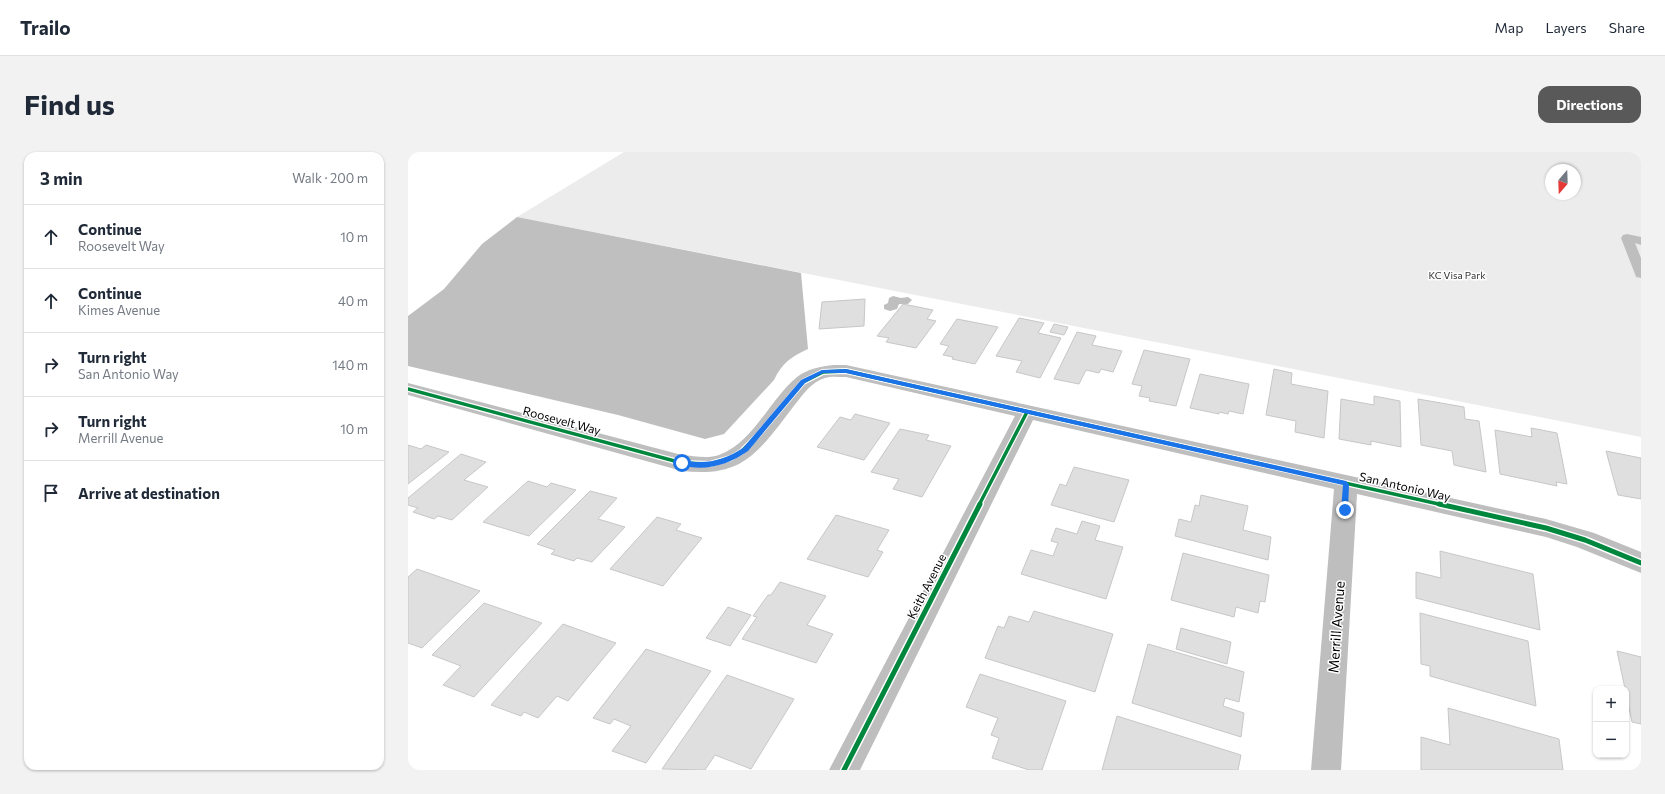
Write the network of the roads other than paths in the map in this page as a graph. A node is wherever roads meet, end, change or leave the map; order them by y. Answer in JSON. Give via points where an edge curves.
{"nodes":[{"id":1,"x":1641,"y":240,"type":"edge"},
{"id":2,"x":1641,"y":274,"type":"edge"},
{"id":3,"x":810,"y":377,"type":"joint"},
{"id":4,"x":408,"y":388,"type":"edge"},
{"id":5,"x":1027,"y":412,"type":"junction"},
{"id":6,"x":1346,"y":484,"type":"junction"},
{"id":7,"x":1641,"y":563,"type":"edge"},
{"id":8,"x":844,"y":770,"type":"edge"},
{"id":9,"x":1326,"y":770,"type":"edge"}],
"edges":[{"from":1,"to":2,"type":"lane","via":[[1626,238]]},
{"from":3,"to":4,"type":"street","name":"Roosevelt Way","via":[[746,450],[724,462],[697,465]]},
{"from":3,"to":5,"type":"street","name":"San Antonio Way","via":[[822,372],[846,371]]},
{"from":5,"to":6,"type":"street","name":"San Antonio Way"},
{"from":5,"to":8,"type":"street","name":"Keith Avenue"},
{"from":6,"to":7,"type":"street","name":"San Antonio Way","via":[[1546,528],[1585,540]]},
{"from":6,"to":9,"type":"street","name":"Merrill Avenue"}]}
